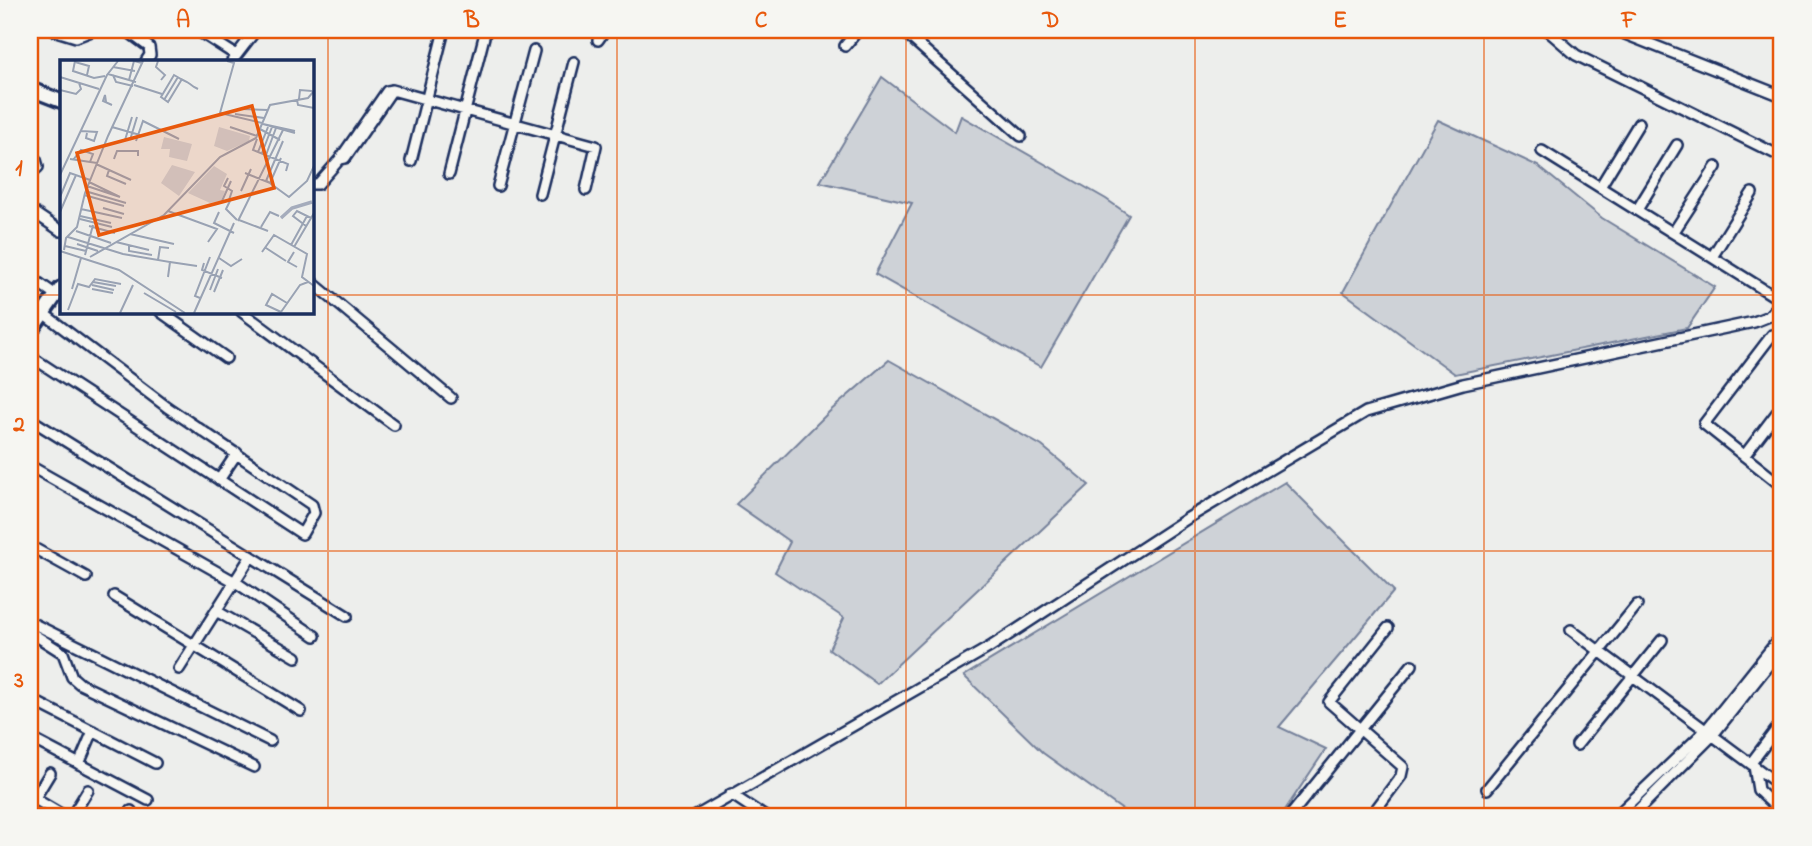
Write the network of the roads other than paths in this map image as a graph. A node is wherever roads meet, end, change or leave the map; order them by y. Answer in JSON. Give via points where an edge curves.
{"nodes":[{"id":1,"x":53,"y":30,"type":"edge"},
{"id":2,"x":94,"y":30,"type":"edge"},
{"id":3,"x":125,"y":30,"type":"edge"},
{"id":4,"x":197,"y":30,"type":"edge"},
{"id":5,"x":256,"y":30,"type":"edge"},
{"id":6,"x":444,"y":30,"type":"edge"},
{"id":7,"x":605,"y":30,"type":"edge"},
{"id":8,"x":858,"y":30,"type":"edge"},
{"id":9,"x":902,"y":30,"type":"edge"},
{"id":10,"x":1547,"y":30,"type":"edge"},
{"id":11,"x":485,"y":33,"type":"dead end"},
{"id":12,"x":1625,"y":34,"type":"dead end"},
{"id":13,"x":598,"y":40,"type":"dead end"},
{"id":14,"x":845,"y":46,"type":"dead end"},
{"id":15,"x":534,"y":51,"type":"dead end"},
{"id":16,"x":234,"y":58,"type":"edge"},
{"id":17,"x":147,"y":60,"type":"edge"},
{"id":18,"x":574,"y":62,"type":"dead end"},
{"id":19,"x":30,"y":89,"type":"edge"},
{"id":20,"x":1782,"y":96,"type":"edge"},
{"id":21,"x":426,"y":100,"type":"junction"},
{"id":22,"x":60,"y":101,"type":"edge"},
{"id":23,"x":466,"y":111,"type":"junction"},
{"id":24,"x":1639,"y":123,"type":"dead end"},
{"id":25,"x":514,"y":125,"type":"junction"},
{"id":26,"x":556,"y":136,"type":"junction"},
{"id":27,"x":1021,"y":136,"type":"dead end"},
{"id":28,"x":1677,"y":145,"type":"dead end"},
{"id":29,"x":1542,"y":151,"type":"dead end"},
{"id":30,"x":30,"y":157,"type":"edge"},
{"id":31,"x":1782,"y":157,"type":"edge"},
{"id":32,"x":411,"y":161,"type":"dead end"},
{"id":33,"x":1716,"y":167,"type":"dead end"},
{"id":34,"x":30,"y":174,"type":"edge"},
{"id":35,"x":449,"y":174,"type":"dead end"},
{"id":36,"x":313,"y":184,"type":"edge"},
{"id":37,"x":498,"y":186,"type":"dead end"},
{"id":38,"x":1600,"y":187,"type":"junction"},
{"id":39,"x":586,"y":190,"type":"dead end"},
{"id":40,"x":1752,"y":193,"type":"dead end"},
{"id":41,"x":540,"y":194,"type":"dead end"},
{"id":42,"x":30,"y":210,"type":"edge"},
{"id":43,"x":1637,"y":210,"type":"junction"},
{"id":44,"x":60,"y":230,"type":"edge"},
{"id":45,"x":1673,"y":233,"type":"junction"},
{"id":46,"x":1712,"y":257,"type":"junction"},
{"id":47,"x":30,"y":277,"type":"edge"},
{"id":48,"x":313,"y":283,"type":"edge"},
{"id":49,"x":59,"y":292,"type":"edge"},
{"id":50,"x":1782,"y":301,"type":"edge"},
{"id":51,"x":43,"y":313,"type":"junction"},
{"id":52,"x":162,"y":313,"type":"edge"},
{"id":53,"x":243,"y":313,"type":"edge"},
{"id":54,"x":30,"y":332,"type":"edge"},
{"id":55,"x":1772,"y":335,"type":"dead end"},
{"id":56,"x":30,"y":356,"type":"edge"},
{"id":57,"x":226,"y":358,"type":"dead end"},
{"id":58,"x":451,"y":398,"type":"dead end"},
{"id":59,"x":1782,"y":406,"type":"edge"},
{"id":60,"x":30,"y":419,"type":"edge"},
{"id":61,"x":394,"y":425,"type":"dead end"},
{"id":62,"x":237,"y":453,"type":"junction"},
{"id":63,"x":1744,"y":457,"type":"junction"},
{"id":64,"x":30,"y":466,"type":"edge"},
{"id":65,"x":219,"y":480,"type":"junction"},
{"id":66,"x":1781,"y":482,"type":"edge"},
{"id":67,"x":30,"y":546,"type":"edge"},
{"id":68,"x":251,"y":556,"type":"junction"},
{"id":69,"x":86,"y":577,"type":"dead end"},
{"id":70,"x":237,"y":583,"type":"junction"},
{"id":71,"x":114,"y":596,"type":"dead end"},
{"id":72,"x":1637,"y":605,"type":"dead end"},
{"id":73,"x":218,"y":612,"type":"junction"},
{"id":74,"x":347,"y":616,"type":"dead end"},
{"id":75,"x":30,"y":622,"type":"edge"},
{"id":76,"x":1388,"y":628,"type":"dead end"},
{"id":77,"x":1571,"y":631,"type":"dead end"},
{"id":78,"x":30,"y":632,"type":"edge"},
{"id":79,"x":1782,"y":635,"type":"edge"},
{"id":80,"x":315,"y":636,"type":"dead end"},
{"id":81,"x":1662,"y":640,"type":"dead end"},
{"id":82,"x":194,"y":644,"type":"junction"},
{"id":83,"x":1782,"y":648,"type":"edge"},
{"id":84,"x":1600,"y":652,"type":"junction"},
{"id":85,"x":296,"y":657,"type":"dead end"},
{"id":86,"x":1412,"y":665,"type":"dead end"},
{"id":87,"x":179,"y":669,"type":"dead end"},
{"id":88,"x":1634,"y":677,"type":"junction"},
{"id":89,"x":30,"y":699,"type":"edge"},
{"id":90,"x":301,"y":711,"type":"dead end"},
{"id":91,"x":1782,"y":722,"type":"edge"},
{"id":92,"x":1359,"y":730,"type":"junction"},
{"id":93,"x":93,"y":731,"type":"junction"},
{"id":94,"x":1709,"y":732,"type":"junction"},
{"id":95,"x":30,"y":738,"type":"edge"},
{"id":96,"x":270,"y":741,"type":"dead end"},
{"id":97,"x":1577,"y":745,"type":"dead end"},
{"id":98,"x":155,"y":763,"type":"dead end"},
{"id":99,"x":79,"y":764,"type":"junction"},
{"id":100,"x":1752,"y":764,"type":"junction"},
{"id":101,"x":254,"y":767,"type":"dead end"},
{"id":102,"x":50,"y":773,"type":"dead end"},
{"id":103,"x":1782,"y":787,"type":"edge"},
{"id":104,"x":1487,"y":789,"type":"dead end"},
{"id":105,"x":88,"y":790,"type":"dead end"},
{"id":106,"x":731,"y":794,"type":"junction"},
{"id":107,"x":148,"y":800,"type":"dead end"},
{"id":108,"x":31,"y":801,"type":"edge"},
{"id":109,"x":1782,"y":813,"type":"edge"},
{"id":110,"x":64,"y":816,"type":"edge"},
{"id":111,"x":72,"y":816,"type":"edge"},
{"id":112,"x":696,"y":816,"type":"edge"},
{"id":113,"x":764,"y":816,"type":"edge"},
{"id":114,"x":1290,"y":816,"type":"edge"},
{"id":115,"x":1371,"y":816,"type":"edge"},
{"id":116,"x":1616,"y":816,"type":"edge"},
{"id":117,"x":1632,"y":816,"type":"edge"}],
"edges":[{"from":1,"to":2,"type":"street","via":[[76,37]]},
{"from":3,"to":17,"type":"street","via":[[149,47]]},
{"from":4,"to":16,"type":"street"},
{"from":5,"to":16,"type":"street"},
{"from":6,"to":21,"type":"street"},
{"from":7,"to":13,"type":"street"},
{"from":8,"to":14,"type":"street"},
{"from":9,"to":27,"type":"street"},
{"from":10,"to":31,"type":"street","via":[[1576,55]]},
{"from":11,"to":23,"type":"street"},
{"from":12,"to":20,"type":"street"},
{"from":15,"to":25,"type":"street"},
{"from":18,"to":26,"type":"street"},
{"from":19,"to":22,"type":"street"},
{"from":21,"to":23,"type":"street"},
{"from":21,"to":32,"type":"street"},
{"from":21,"to":36,"type":"street","via":[[387,91],[340,159]]},
{"from":23,"to":25,"type":"street"},
{"from":23,"to":35,"type":"street"},
{"from":24,"to":38,"type":"street"},
{"from":25,"to":26,"type":"street"},
{"from":25,"to":37,"type":"street"},
{"from":26,"to":39,"type":"street","via":[[596,146]]},
{"from":26,"to":41,"type":"street"},
{"from":28,"to":43,"type":"street"},
{"from":29,"to":38,"type":"street"},
{"from":30,"to":34,"type":"street","via":[[38,167]]},
{"from":33,"to":45,"type":"street"},
{"from":38,"to":43,"type":"street"},
{"from":40,"to":46,"type":"street"},
{"from":42,"to":44,"type":"street"},
{"from":43,"to":45,"type":"street"},
{"from":45,"to":46,"type":"street"},
{"from":46,"to":50,"type":"street"},
{"from":47,"to":49,"type":"street"},
{"from":48,"to":58,"type":"street"},
{"from":49,"to":51,"type":"street"},
{"from":50,"to":106,"type":"street","via":[[1769,316],[1754,322],[1463,384],[1366,412],[1188,518],[990,647]]},
{"from":51,"to":54,"type":"street"},
{"from":51,"to":62,"type":"street","via":[[167,407]]},
{"from":52,"to":57,"type":"street"},
{"from":53,"to":61,"type":"street"},
{"from":55,"to":63,"type":"street","via":[[1705,422]]},
{"from":56,"to":65,"type":"street"},
{"from":59,"to":63,"type":"street"},
{"from":60,"to":68,"type":"street"},
{"from":62,"to":65,"type":"street"},
{"from":62,"to":65,"type":"street","via":[[312,505],[314,513],[302,534]]},
{"from":63,"to":66,"type":"street"},
{"from":64,"to":70,"type":"street"},
{"from":67,"to":69,"type":"street"},
{"from":68,"to":70,"type":"street"},
{"from":68,"to":74,"type":"street"},
{"from":70,"to":73,"type":"street"},
{"from":70,"to":80,"type":"street"},
{"from":71,"to":82,"type":"street"},
{"from":72,"to":84,"type":"street"},
{"from":73,"to":82,"type":"street"},
{"from":73,"to":85,"type":"street"},
{"from":75,"to":96,"type":"street"},
{"from":76,"to":92,"type":"street","via":[[1329,700]]},
{"from":77,"to":84,"type":"street"},
{"from":78,"to":101,"type":"street","via":[[63,653],[72,677],[80,684]]},
{"from":79,"to":94,"type":"street"},
{"from":81,"to":88,"type":"street"},
{"from":82,"to":87,"type":"street"},
{"from":82,"to":90,"type":"street"},
{"from":83,"to":94,"type":"street"},
{"from":84,"to":88,"type":"street"},
{"from":84,"to":104,"type":"street"},
{"from":86,"to":92,"type":"street"},
{"from":88,"to":94,"type":"street"},
{"from":88,"to":97,"type":"street"},
{"from":89,"to":93,"type":"street"},
{"from":91,"to":100,"type":"street"},
{"from":92,"to":114,"type":"street"},
{"from":92,"to":115,"type":"street","via":[[1403,767]]},
{"from":93,"to":98,"type":"street"},
{"from":93,"to":99,"type":"street"},
{"from":94,"to":100,"type":"street"},
{"from":94,"to":116,"type":"street"},
{"from":94,"to":117,"type":"street"},
{"from":95,"to":99,"type":"street"},
{"from":99,"to":107,"type":"street"},
{"from":100,"to":103,"type":"street"},
{"from":100,"to":109,"type":"street","via":[[1758,790]]},
{"from":102,"to":108,"type":"street"},
{"from":105,"to":111,"type":"street"},
{"from":106,"to":112,"type":"street"},
{"from":106,"to":113,"type":"street"},
{"from":108,"to":110,"type":"street"}]}
